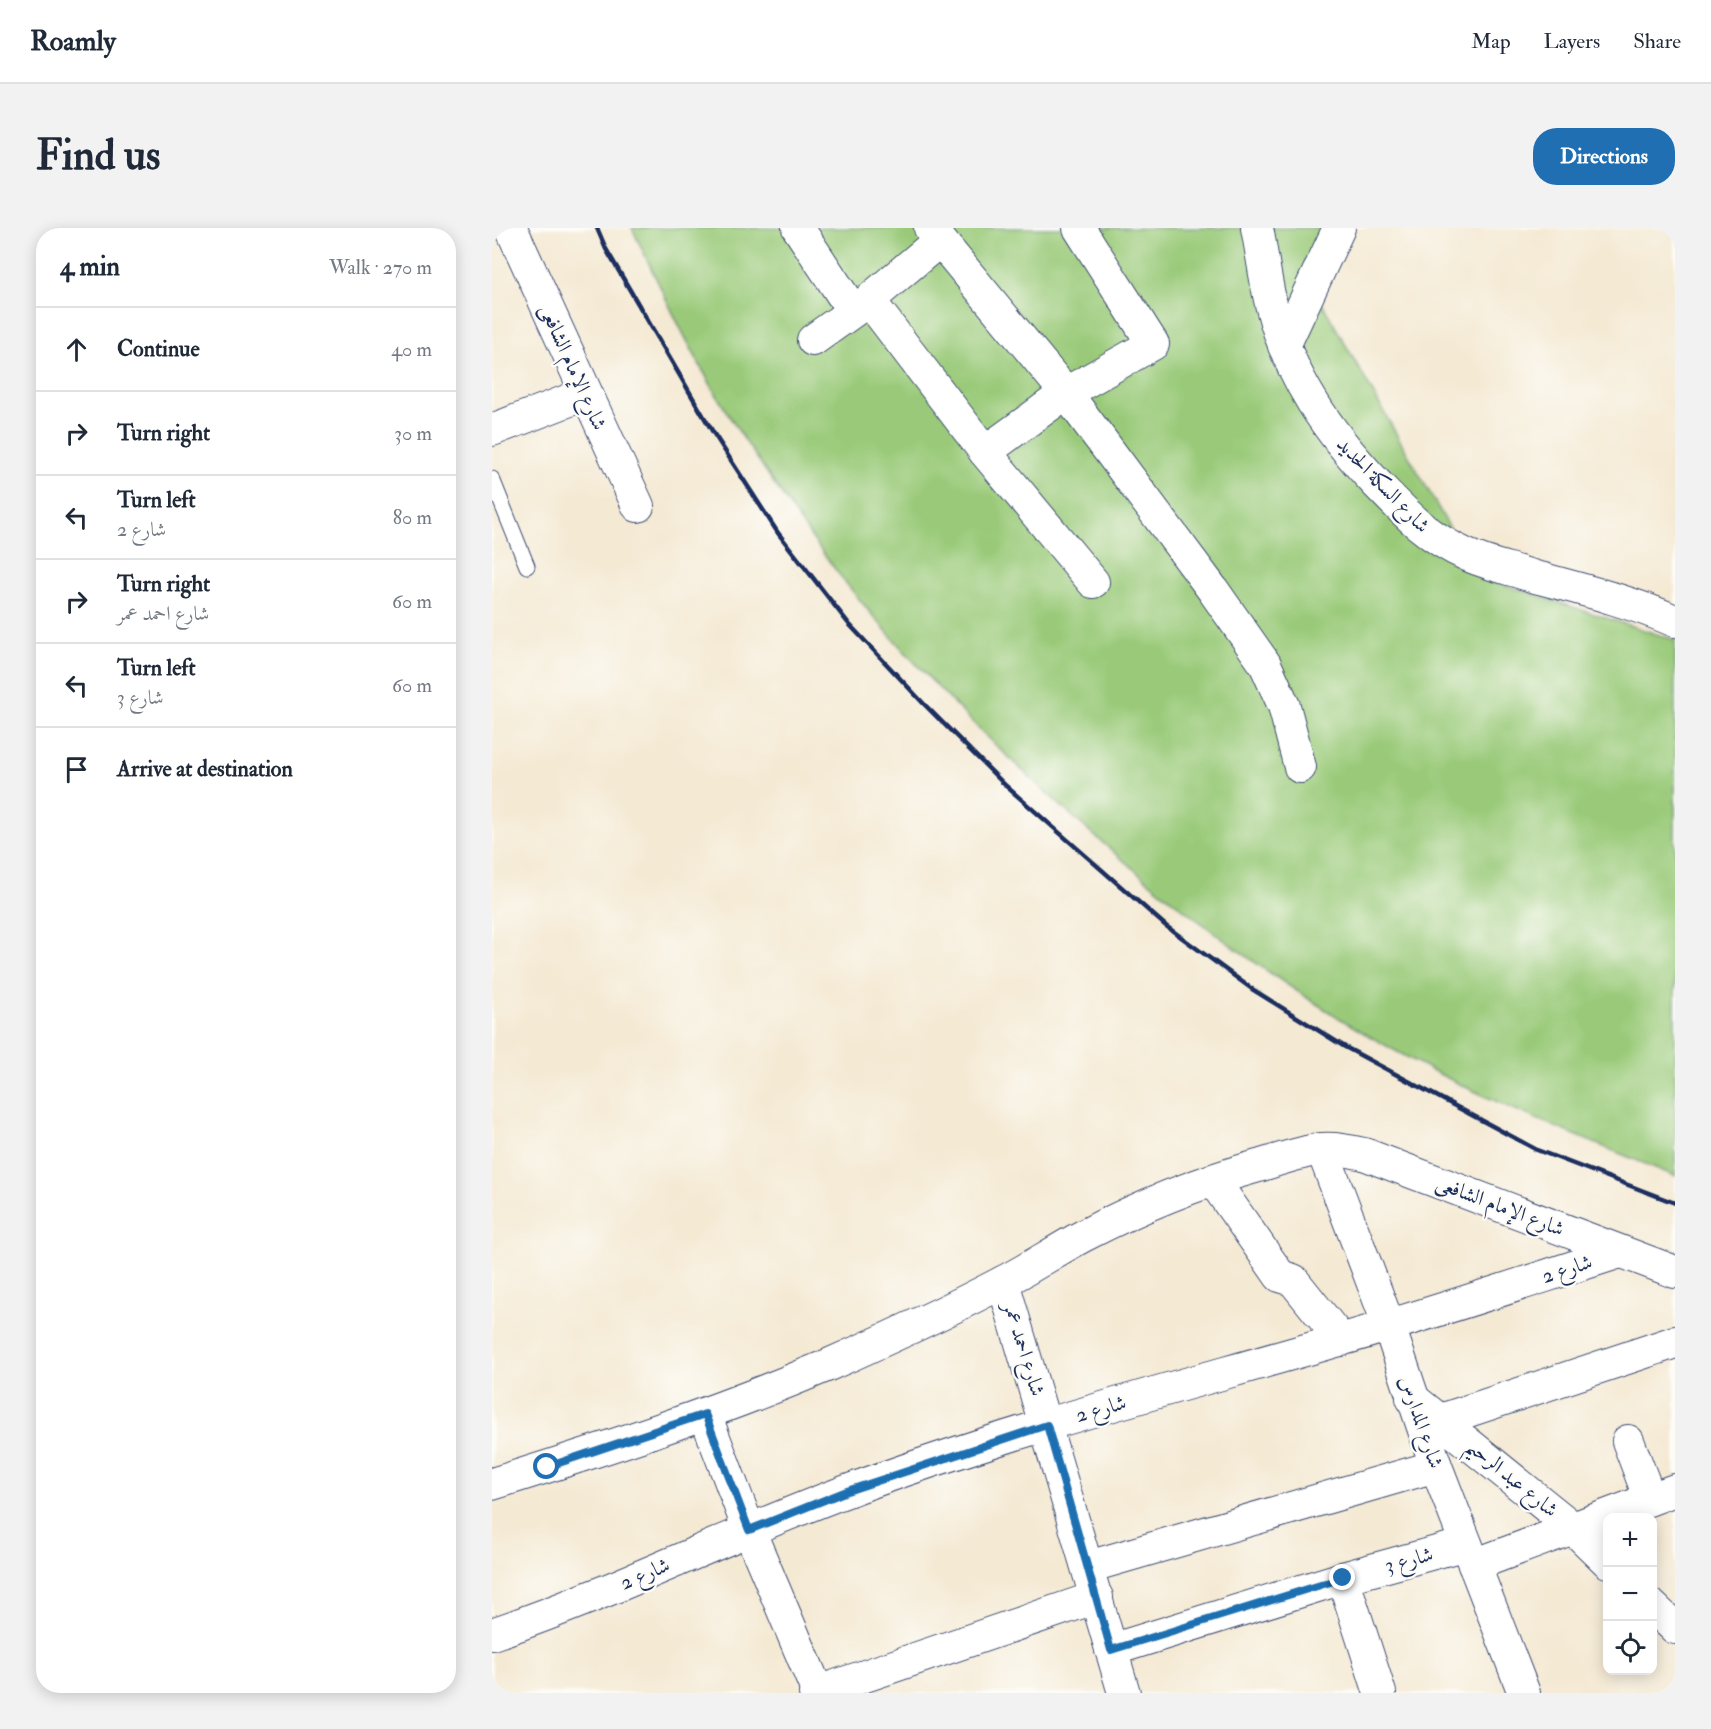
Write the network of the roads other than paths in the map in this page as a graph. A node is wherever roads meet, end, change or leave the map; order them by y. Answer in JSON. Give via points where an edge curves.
{"nodes":[{"id":1,"x":511,"y":228,"type":"edge"},
{"id":2,"x":798,"y":228,"type":"edge"},
{"id":3,"x":1079,"y":228,"type":"edge"},
{"id":4,"x":1257,"y":228,"type":"edge"},
{"id":5,"x":1340,"y":228,"type":"edge"},
{"id":6,"x":935,"y":234,"type":"edge"},
{"id":7,"x":861,"y":305,"type":"junction"},
{"id":8,"x":813,"y":340,"type":"dead end"},
{"id":9,"x":1284,"y":346,"type":"junction"},
{"id":10,"x":1066,"y":393,"type":"junction"},
{"id":11,"x":585,"y":394,"type":"junction"},
{"id":12,"x":492,"y":430,"type":"edge"},
{"id":13,"x":985,"y":452,"type":"junction"},
{"id":14,"x":492,"y":479,"type":"edge"},
{"id":15,"x":638,"y":506,"type":"dead end"},
{"id":16,"x":527,"y":566,"type":"dead end"},
{"id":17,"x":1093,"y":582,"type":"dead end"},
{"id":18,"x":1675,"y":621,"type":"edge"},
{"id":19,"x":1300,"y":767,"type":"dead end"},
{"id":20,"x":1322,"y":1149,"type":"junction"},
{"id":21,"x":1213,"y":1180,"type":"junction"},
{"id":22,"x":1620,"y":1252,"type":"junction"},
{"id":23,"x":1675,"y":1272,"type":"edge"},
{"id":24,"x":1003,"y":1282,"type":"junction"},
{"id":25,"x":1389,"y":1326,"type":"junction"},
{"id":26,"x":1341,"y":1340,"type":"junction"},
{"id":27,"x":1675,"y":1342,"type":"edge"},
{"id":28,"x":1412,"y":1398,"type":"junction"},
{"id":29,"x":705,"y":1414,"type":"junction"},
{"id":30,"x":1441,"y":1420,"type":"junction"},
{"id":31,"x":1047,"y":1425,"type":"junction"},
{"id":32,"x":1628,"y":1440,"type":"dead end"},
{"id":33,"x":1436,"y":1466,"type":"junction"},
{"id":34,"x":492,"y":1484,"type":"edge"},
{"id":35,"x":1662,"y":1495,"type":"edge"},
{"id":36,"x":1574,"y":1528,"type":"junction"},
{"id":37,"x":749,"y":1530,"type":"junction"},
{"id":38,"x":1470,"y":1555,"type":"junction"},
{"id":39,"x":1603,"y":1557,"type":"edge"},
{"id":40,"x":1088,"y":1567,"type":"junction"},
{"id":41,"x":1343,"y":1578,"type":"junction"},
{"id":42,"x":1097,"y":1597,"type":"junction"},
{"id":43,"x":1657,"y":1610,"type":"edge"},
{"id":44,"x":1675,"y":1628,"type":"edge"},
{"id":45,"x":492,"y":1634,"type":"edge"},
{"id":46,"x":1111,"y":1650,"type":"junction"},
{"id":47,"x":817,"y":1693,"type":"edge"},
{"id":48,"x":1124,"y":1693,"type":"edge"},
{"id":49,"x":1380,"y":1693,"type":"edge"},
{"id":50,"x":1522,"y":1693,"type":"edge"}],
"edges":[{"from":1,"to":11,"type":"street","name":"شارع الإمام الشافعى"},
{"from":2,"to":7,"type":"street"},
{"from":3,"to":10,"type":"street","via":[[1153,344]]},
{"from":4,"to":9,"type":"street","name":"شارع السكة الحديد"},
{"from":5,"to":9,"type":"street"},
{"from":6,"to":7,"type":"street"},
{"from":6,"to":10,"type":"street"},
{"from":7,"to":8,"type":"street"},
{"from":7,"to":13,"type":"street"},
{"from":9,"to":18,"type":"street","name":"شارع السكة الحديد","via":[[1301,384],[1348,454],[1412,521],[1439,540],[1479,559]]},
{"from":10,"to":13,"type":"street"},
{"from":10,"to":19,"type":"street","via":[[1265,664],[1284,706]]},
{"from":11,"to":12,"type":"street"},
{"from":11,"to":15,"type":"street","name":"شارع الإمام الشافعى"},
{"from":13,"to":17,"type":"street"},
{"from":14,"to":16,"type":"lane"},
{"from":20,"to":21,"type":"street"},
{"from":20,"to":22,"type":"street","name":"شارع الإمام الشافعى","via":[[1364,1154]]},
{"from":20,"to":25,"type":"street","name":"شارع المدارس"},
{"from":21,"to":24,"type":"street","via":[[1095,1230]]},
{"from":21,"to":26,"type":"street","via":[[1280,1276],[1293,1280]]},
{"from":22,"to":23,"type":"street","name":"شارع الإمام الشافعى"},
{"from":22,"to":25,"type":"street","name":"شارع 2"},
{"from":24,"to":29,"type":"street","via":[[826,1366]]},
{"from":24,"to":31,"type":"street","name":"شارع احمد عمر"},
{"from":25,"to":26,"type":"street","name":"شارع 2"},
{"from":25,"to":28,"type":"street","name":"شارع المدارس"},
{"from":26,"to":31,"type":"street","name":"شارع 2"},
{"from":27,"to":30,"type":"street"},
{"from":28,"to":30,"type":"street","name":"شارع عبد الرحيم"},
{"from":28,"to":33,"type":"street","name":"شارع المدارس"},
{"from":29,"to":34,"type":"street"},
{"from":29,"to":37,"type":"street"},
{"from":30,"to":36,"type":"street","name":"شارع عبد الرحيم"},
{"from":31,"to":37,"type":"street","name":"شارع 2","via":[[847,1491]]},
{"from":31,"to":40,"type":"street","name":"شارع احمد عمر"},
{"from":32,"to":35,"type":"street"},
{"from":33,"to":38,"type":"street","name":"شارع المدارس"},
{"from":33,"to":40,"type":"street"},
{"from":35,"to":36,"type":"street","name":"شارع 3"},
{"from":36,"to":38,"type":"street","name":"شارع 3"},
{"from":36,"to":39,"type":"street","name":"شارع عبد الرحيم"},
{"from":37,"to":45,"type":"street","name":"شارع 2"},
{"from":37,"to":47,"type":"street"},
{"from":38,"to":41,"type":"street","name":"شارع 3"},
{"from":38,"to":50,"type":"street","name":"شارع المدارس"},
{"from":40,"to":42,"type":"street","name":"شارع احمد عمر"},
{"from":41,"to":46,"type":"street","name":"شارع 3"},
{"from":41,"to":49,"type":"street"},
{"from":42,"to":46,"type":"street","name":"شارع احمد عمر"},
{"from":42,"to":47,"type":"street"},
{"from":43,"to":44,"type":"street"},
{"from":46,"to":48,"type":"street","name":"شارع احمد عمر"}]}
